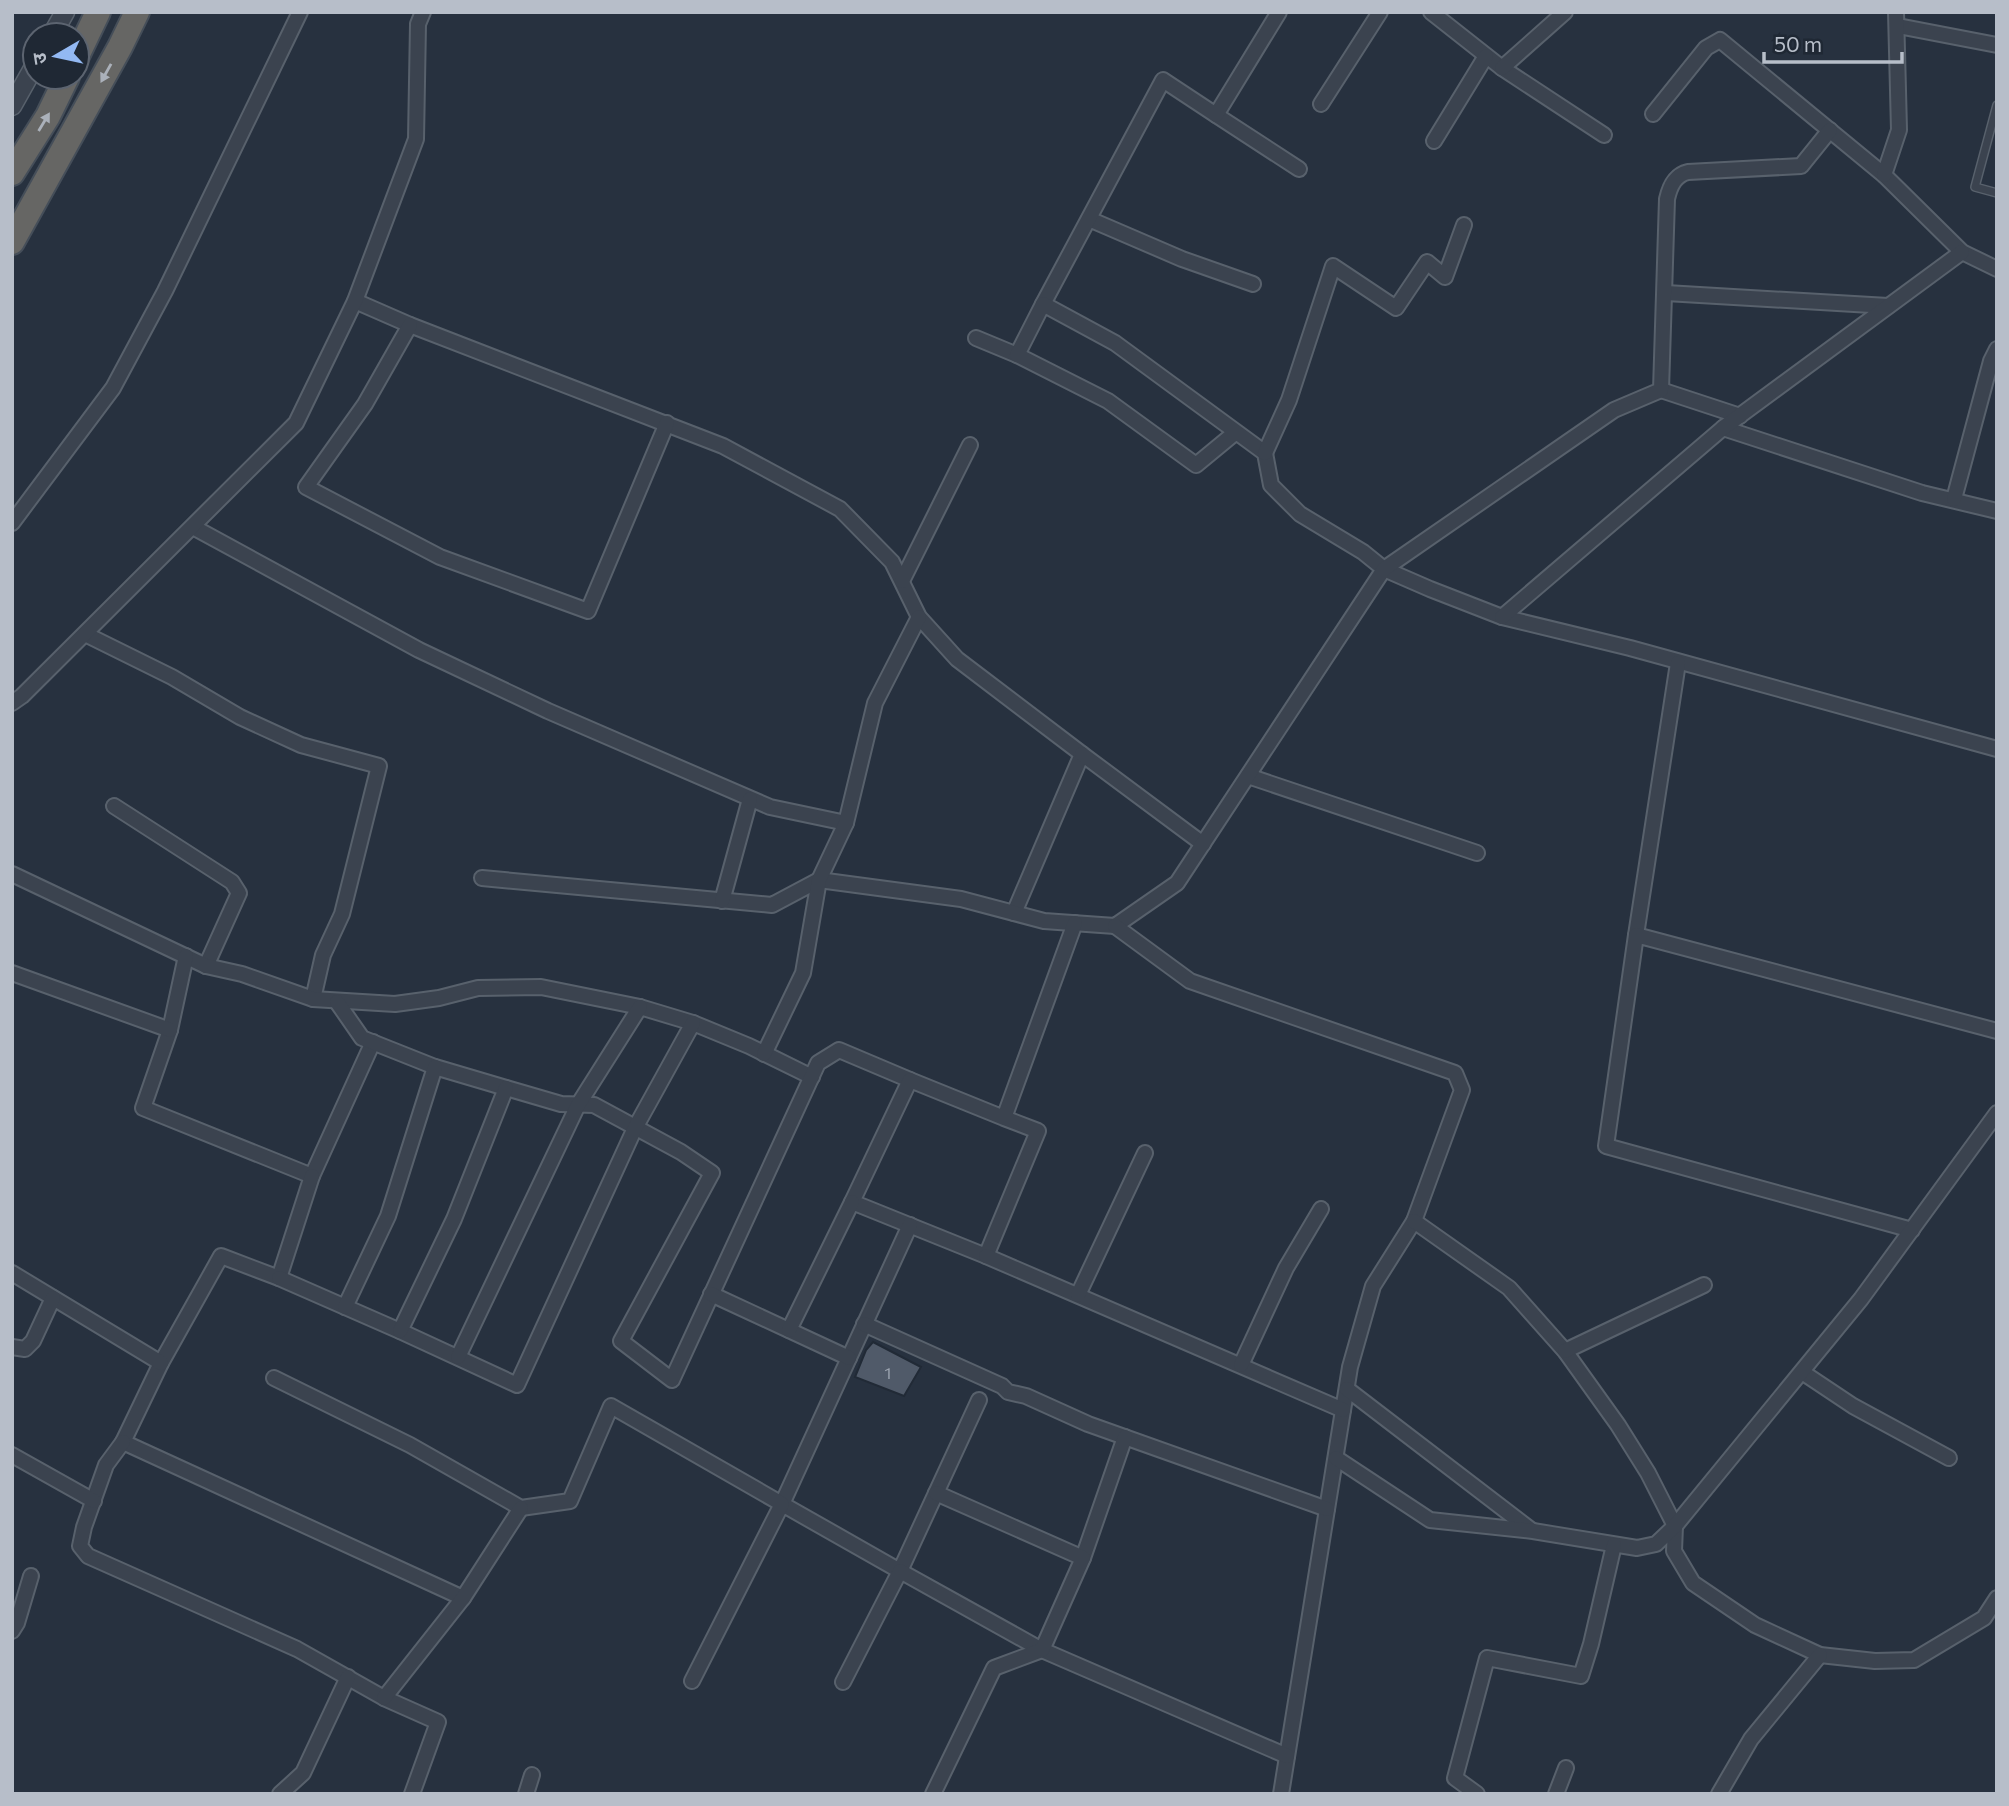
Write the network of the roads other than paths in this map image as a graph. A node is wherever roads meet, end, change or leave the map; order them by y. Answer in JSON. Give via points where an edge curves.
{"nodes":[{"id":1,"x":137,"y":12,"type":"edge"},
{"id":2,"x":300,"y":12,"type":"edge"},
{"id":3,"x":424,"y":12,"type":"edge"},
{"id":4,"x":1279,"y":12,"type":"edge"},
{"id":5,"x":1380,"y":12,"type":"edge"},
{"id":6,"x":1431,"y":12,"type":"edge"},
{"id":7,"x":1565,"y":12,"type":"edge"},
{"id":8,"x":1897,"y":19,"type":"edge"},
{"id":9,"x":1997,"y":45,"type":"edge"},
{"id":10,"x":1486,"y":56,"type":"junction"},
{"id":11,"x":1502,"y":68,"type":"junction"},
{"id":12,"x":21,"y":90,"type":"edge"},
{"id":13,"x":60,"y":91,"type":"edge"},
{"id":14,"x":1321,"y":104,"type":"dead end"},
{"id":15,"x":1997,"y":105,"type":"edge"},
{"id":16,"x":12,"y":106,"type":"edge"},
{"id":17,"x":1653,"y":114,"type":"dead end"},
{"id":18,"x":1216,"y":115,"type":"junction"},
{"id":19,"x":1830,"y":130,"type":"junction"},
{"id":20,"x":1604,"y":135,"type":"dead end"},
{"id":21,"x":1434,"y":141,"type":"dead end"},
{"id":22,"x":1300,"y":169,"type":"dead end"},
{"id":23,"x":12,"y":173,"type":"edge"},
{"id":24,"x":1884,"y":175,"type":"junction"},
{"id":25,"x":1997,"y":193,"type":"edge"},
{"id":26,"x":1089,"y":219,"type":"junction"},
{"id":27,"x":1464,"y":225,"type":"dead end"},
{"id":28,"x":12,"y":242,"type":"edge"},
{"id":29,"x":1962,"y":252,"type":"junction"},
{"id":30,"x":1997,"y":270,"type":"edge"},
{"id":31,"x":1253,"y":284,"type":"dead end"},
{"id":32,"x":1666,"y":293,"type":"junction"},
{"id":33,"x":355,"y":301,"type":"junction"},
{"id":34,"x":1043,"y":304,"type":"junction"},
{"id":35,"x":1888,"y":306,"type":"junction"},
{"id":36,"x":410,"y":325,"type":"junction"},
{"id":37,"x":976,"y":338,"type":"dead end"},
{"id":38,"x":1997,"y":349,"type":"edge"},
{"id":39,"x":1017,"y":355,"type":"junction"},
{"id":40,"x":1661,"y":390,"type":"junction"},
{"id":41,"x":1740,"y":416,"type":"junction"},
{"id":42,"x":667,"y":423,"type":"junction"},
{"id":43,"x":1723,"y":428,"type":"junction"},
{"id":44,"x":1237,"y":432,"type":"junction"},
{"id":45,"x":970,"y":444,"type":"dead end"},
{"id":46,"x":1265,"y":453,"type":"junction"},
{"id":47,"x":1954,"y":499,"type":"junction"},
{"id":48,"x":1997,"y":511,"type":"edge"},
{"id":49,"x":12,"y":523,"type":"edge"},
{"id":50,"x":193,"y":527,"type":"junction"},
{"id":51,"x":1384,"y":569,"type":"junction"},
{"id":52,"x":901,"y":581,"type":"junction"},
{"id":53,"x":919,"y":617,"type":"junction"},
{"id":54,"x":1502,"y":617,"type":"junction"},
{"id":55,"x":85,"y":634,"type":"junction"},
{"id":56,"x":1678,"y":663,"type":"junction"},
{"id":57,"x":16,"y":696,"type":"edge"},
{"id":58,"x":1997,"y":748,"type":"edge"},
{"id":59,"x":1083,"y":754,"type":"junction"},
{"id":60,"x":1248,"y":776,"type":"junction"},
{"id":61,"x":750,"y":799,"type":"junction"},
{"id":62,"x":114,"y":806,"type":"dead end"},
{"id":63,"x":846,"y":823,"type":"junction"},
{"id":64,"x":1203,"y":845,"type":"junction"},
{"id":65,"x":1477,"y":853,"type":"dead end"},
{"id":66,"x":12,"y":874,"type":"edge"},
{"id":67,"x":482,"y":878,"type":"dead end"},
{"id":68,"x":819,"y":880,"type":"junction"},
{"id":69,"x":722,"y":901,"type":"junction"},
{"id":70,"x":1014,"y":913,"type":"junction"},
{"id":71,"x":1075,"y":923,"type":"junction"},
{"id":72,"x":1115,"y":926,"type":"junction"},
{"id":73,"x":1636,"y":935,"type":"junction"},
{"id":74,"x":186,"y":956,"type":"junction"},
{"id":75,"x":206,"y":966,"type":"junction"},
{"id":76,"x":12,"y":973,"type":"edge"},
{"id":77,"x":313,"y":999,"type":"junction"},
{"id":78,"x":337,"y":1002,"type":"junction"},
{"id":79,"x":640,"y":1007,"type":"junction"},
{"id":80,"x":694,"y":1023,"type":"junction"},
{"id":81,"x":170,"y":1030,"type":"junction"},
{"id":82,"x":1997,"y":1031,"type":"edge"},
{"id":83,"x":373,"y":1042,"type":"junction"},
{"id":84,"x":764,"y":1054,"type":"junction"},
{"id":85,"x":435,"y":1067,"type":"junction"},
{"id":86,"x":812,"y":1077,"type":"junction"},
{"id":87,"x":910,"y":1080,"type":"junction"},
{"id":88,"x":506,"y":1088,"type":"junction"},
{"id":89,"x":578,"y":1105,"type":"junction"},
{"id":90,"x":1997,"y":1113,"type":"edge"},
{"id":91,"x":1004,"y":1118,"type":"junction"},
{"id":92,"x":635,"y":1128,"type":"junction"},
{"id":93,"x":1144,"y":1153,"type":"dead end"},
{"id":94,"x":312,"y":1175,"type":"junction"},
{"id":95,"x":852,"y":1202,"type":"junction"},
{"id":96,"x":1321,"y":1209,"type":"dead end"},
{"id":97,"x":1414,"y":1221,"type":"junction"},
{"id":98,"x":910,"y":1225,"type":"junction"},
{"id":99,"x":1912,"y":1230,"type":"junction"},
{"id":100,"x":986,"y":1256,"type":"junction"},
{"id":101,"x":12,"y":1273,"type":"edge"},
{"id":102,"x":279,"y":1278,"type":"junction"},
{"id":103,"x":1703,"y":1285,"type":"dead end"},
{"id":104,"x":711,"y":1294,"type":"junction"},
{"id":105,"x":1078,"y":1295,"type":"junction"},
{"id":106,"x":54,"y":1298,"type":"junction"},
{"id":107,"x":345,"y":1307,"type":"junction"},
{"id":108,"x":864,"y":1324,"type":"junction"},
{"id":109,"x":789,"y":1330,"type":"junction"},
{"id":110,"x":400,"y":1331,"type":"junction"},
{"id":111,"x":12,"y":1347,"type":"edge"},
{"id":112,"x":1565,"y":1351,"type":"junction"},
{"id":113,"x":458,"y":1357,"type":"junction"},
{"id":114,"x":849,"y":1358,"type":"junction"},
{"id":115,"x":161,"y":1363,"type":"junction"},
{"id":116,"x":1241,"y":1365,"type":"junction"},
{"id":117,"x":1802,"y":1372,"type":"junction"},
{"id":118,"x":274,"y":1378,"type":"dead end"},
{"id":119,"x":1347,"y":1389,"type":"junction"},
{"id":120,"x":979,"y":1400,"type":"dead end"},
{"id":121,"x":1343,"y":1410,"type":"junction"},
{"id":122,"x":1125,"y":1437,"type":"junction"},
{"id":123,"x":123,"y":1442,"type":"junction"},
{"id":124,"x":12,"y":1455,"type":"edge"},
{"id":125,"x":1336,"y":1458,"type":"junction"},
{"id":126,"x":1949,"y":1458,"type":"dead end"},
{"id":127,"x":936,"y":1493,"type":"junction"},
{"id":128,"x":94,"y":1501,"type":"junction"},
{"id":129,"x":782,"y":1504,"type":"junction"},
{"id":130,"x":521,"y":1508,"type":"junction"},
{"id":131,"x":1327,"y":1509,"type":"junction"},
{"id":132,"x":1675,"y":1526,"type":"junction"},
{"id":133,"x":1533,"y":1531,"type":"junction"},
{"id":134,"x":1614,"y":1545,"type":"junction"},
{"id":135,"x":1083,"y":1558,"type":"junction"},
{"id":136,"x":900,"y":1571,"type":"junction"},
{"id":137,"x":31,"y":1576,"type":"dead end"},
{"id":138,"x":464,"y":1598,"type":"junction"},
{"id":139,"x":1997,"y":1598,"type":"edge"},
{"id":140,"x":1991,"y":1622,"type":"edge"},
{"id":141,"x":12,"y":1631,"type":"edge"},
{"id":142,"x":1042,"y":1650,"type":"junction"},
{"id":143,"x":1820,"y":1655,"type":"junction"},
{"id":144,"x":348,"y":1677,"type":"junction"},
{"id":145,"x":692,"y":1681,"type":"dead end"},
{"id":146,"x":843,"y":1682,"type":"dead end"},
{"id":147,"x":384,"y":1698,"type":"junction"},
{"id":148,"x":1287,"y":1756,"type":"junction"},
{"id":149,"x":1566,"y":1768,"type":"dead end"},
{"id":150,"x":533,"y":1775,"type":"dead end"},
{"id":151,"x":281,"y":1794,"type":"edge"},
{"id":152,"x":412,"y":1794,"type":"edge"},
{"id":153,"x":526,"y":1794,"type":"edge"},
{"id":154,"x":933,"y":1794,"type":"edge"},
{"id":155,"x":1281,"y":1794,"type":"edge"},
{"id":156,"x":1476,"y":1794,"type":"edge"},
{"id":157,"x":1556,"y":1794,"type":"edge"},
{"id":158,"x":1719,"y":1794,"type":"edge"}],
"edges":[{"from":1,"to":28,"type":"highway","one_way":true},
{"from":2,"to":49,"type":"street","via":[[113,388]]},
{"from":3,"to":33,"type":"street","via":[[418,24],[416,139]]},
{"from":4,"to":18,"type":"street"},
{"from":5,"to":14,"type":"street"},
{"from":6,"to":10,"type":"street"},
{"from":7,"to":11,"type":"street"},
{"from":8,"to":9,"type":"street"},
{"from":8,"to":24,"type":"street","via":[[1899,130]]},
{"from":10,"to":11,"type":"street"},
{"from":10,"to":21,"type":"street"},
{"from":11,"to":20,"type":"street"},
{"from":12,"to":16,"type":"street"},
{"from":23,"to":13,"type":"highway","one_way":true},
{"from":15,"to":25,"type":"lane","via":[[1975,187]]},
{"from":17,"to":19,"type":"street","via":[[1706,48],[1720,40]]},
{"from":18,"to":22,"type":"street"},
{"from":18,"to":26,"type":"street","via":[[1163,80]]},
{"from":19,"to":24,"type":"street"},
{"from":19,"to":32,"type":"street","via":[[1801,166],[1688,172],[1676,178],[1667,199]]},
{"from":24,"to":29,"type":"street"},
{"from":26,"to":31,"type":"street"},
{"from":26,"to":34,"type":"street"},
{"from":27,"to":46,"type":"street","via":[[1445,277],[1427,262],[1396,309],[1333,266],[1289,400]]},
{"from":29,"to":30,"type":"street"},
{"from":29,"to":35,"type":"street"},
{"from":32,"to":35,"type":"street"},
{"from":32,"to":40,"type":"street"},
{"from":33,"to":36,"type":"street"},
{"from":33,"to":50,"type":"street","via":[[296,423]]},
{"from":34,"to":39,"type":"street"},
{"from":34,"to":44,"type":"street","via":[[1115,343]]},
{"from":35,"to":41,"type":"street"},
{"from":36,"to":42,"type":"street"},
{"from":36,"to":42,"type":"street","via":[[365,404],[306,487],[440,557],[588,611]]},
{"from":37,"to":39,"type":"street"},
{"from":38,"to":47,"type":"street"},
{"from":39,"to":44,"type":"street","via":[[1108,401],[1196,465]]},
{"from":40,"to":41,"type":"street"},
{"from":40,"to":51,"type":"street","via":[[1614,410]]},
{"from":41,"to":43,"type":"street"},
{"from":42,"to":52,"type":"street","via":[[723,446],[840,509],[892,562]]},
{"from":43,"to":47,"type":"street","via":[[1922,493]]},
{"from":43,"to":54,"type":"street"},
{"from":44,"to":46,"type":"street"},
{"from":45,"to":52,"type":"street"},
{"from":46,"to":51,"type":"street","via":[[1271,485],[1300,514]]},
{"from":47,"to":48,"type":"street"},
{"from":50,"to":55,"type":"street"},
{"from":50,"to":61,"type":"street","via":[[419,650]]},
{"from":51,"to":54,"type":"street"},
{"from":51,"to":60,"type":"street"},
{"from":52,"to":53,"type":"street"},
{"from":53,"to":59,"type":"street","via":[[957,659]]},
{"from":53,"to":63,"type":"street","via":[[875,703]]},
{"from":54,"to":56,"type":"street"},
{"from":55,"to":57,"type":"street"},
{"from":55,"to":77,"type":"street","via":[[301,745],[379,766],[342,914],[323,955]]},
{"from":56,"to":58,"type":"street"},
{"from":56,"to":73,"type":"street"},
{"from":59,"to":64,"type":"street"},
{"from":59,"to":70,"type":"street"},
{"from":60,"to":64,"type":"street"},
{"from":60,"to":65,"type":"street"},
{"from":61,"to":63,"type":"street"},
{"from":61,"to":69,"type":"street"},
{"from":62,"to":75,"type":"street","via":[[232,882],[239,893]]},
{"from":63,"to":68,"type":"street"},
{"from":64,"to":72,"type":"street","via":[[1177,883]]},
{"from":66,"to":74,"type":"street"},
{"from":67,"to":69,"type":"street"},
{"from":68,"to":69,"type":"street","via":[[772,905]]},
{"from":68,"to":70,"type":"street","via":[[961,898]]},
{"from":68,"to":84,"type":"street","via":[[803,973]]},
{"from":70,"to":71,"type":"street"},
{"from":71,"to":72,"type":"street"},
{"from":71,"to":91,"type":"street"},
{"from":72,"to":97,"type":"street","via":[[1190,981],[1455,1073],[1462,1090]]},
{"from":73,"to":82,"type":"street"},
{"from":73,"to":99,"type":"street","via":[[1606,1146]]},
{"from":74,"to":75,"type":"street"},
{"from":74,"to":81,"type":"street"},
{"from":75,"to":77,"type":"street"},
{"from":76,"to":81,"type":"street"},
{"from":77,"to":78,"type":"street"},
{"from":78,"to":79,"type":"street","via":[[395,1004],[478,988],[541,986]]},
{"from":78,"to":83,"type":"street","via":[[362,1038]]},
{"from":79,"to":80,"type":"street"},
{"from":79,"to":89,"type":"street"},
{"from":80,"to":84,"type":"street"},
{"from":80,"to":92,"type":"street"},
{"from":81,"to":94,"type":"street","via":[[143,1108]]},
{"from":83,"to":85,"type":"street"},
{"from":83,"to":94,"type":"street"},
{"from":84,"to":86,"type":"street"},
{"from":85,"to":88,"type":"street"},
{"from":85,"to":107,"type":"street","via":[[388,1216]]},
{"from":86,"to":87,"type":"street","via":[[818,1063],[839,1050]]},
{"from":86,"to":104,"type":"street"},
{"from":87,"to":91,"type":"street"},
{"from":87,"to":95,"type":"street"},
{"from":88,"to":89,"type":"street"},
{"from":88,"to":110,"type":"street","via":[[454,1219]]},
{"from":89,"to":92,"type":"street","via":[[594,1105]]},
{"from":89,"to":113,"type":"street"},
{"from":90,"to":99,"type":"street"},
{"from":91,"to":100,"type":"street","via":[[1038,1131]]},
{"from":92,"to":104,"type":"street","via":[[712,1173],[621,1341],[672,1380]]},
{"from":92,"to":113,"type":"street","via":[[517,1385]]},
{"from":93,"to":105,"type":"street"},
{"from":94,"to":102,"type":"street"},
{"from":95,"to":98,"type":"street"},
{"from":95,"to":109,"type":"street"},
{"from":96,"to":116,"type":"street","via":[[1286,1268]]},
{"from":97,"to":112,"type":"street","via":[[1508,1288]]},
{"from":97,"to":119,"type":"street","via":[[1373,1286]]},
{"from":98,"to":100,"type":"street"},
{"from":98,"to":108,"type":"street"},
{"from":99,"to":117,"type":"street"},
{"from":100,"to":105,"type":"street"},
{"from":101,"to":106,"type":"street"},
{"from":102,"to":107,"type":"street"},
{"from":102,"to":115,"type":"street","via":[[221,1256]]},
{"from":103,"to":112,"type":"street"},
{"from":104,"to":109,"type":"street"},
{"from":105,"to":116,"type":"street"},
{"from":106,"to":111,"type":"street","via":[[33,1341],[25,1349]]},
{"from":106,"to":115,"type":"street"},
{"from":107,"to":110,"type":"street"},
{"from":108,"to":114,"type":"street"},
{"from":108,"to":122,"type":"street","via":[[1008,1392]]},
{"from":109,"to":114,"type":"street"},
{"from":110,"to":113,"type":"street"},
{"from":112,"to":132,"type":"street","via":[[1648,1473]]},
{"from":114,"to":129,"type":"street"},
{"from":115,"to":123,"type":"street"},
{"from":116,"to":121,"type":"street"},
{"from":117,"to":126,"type":"street","via":[[1853,1406]]},
{"from":117,"to":132,"type":"street"},
{"from":118,"to":130,"type":"street"},
{"from":119,"to":121,"type":"street"},
{"from":119,"to":133,"type":"street"},
{"from":120,"to":127,"type":"street"},
{"from":121,"to":125,"type":"street"},
{"from":122,"to":131,"type":"street"},
{"from":122,"to":135,"type":"street"},
{"from":123,"to":128,"type":"street","via":[[106,1465]]},
{"from":123,"to":138,"type":"street"},
{"from":124,"to":128,"type":"street"},
{"from":125,"to":131,"type":"street"},
{"from":125,"to":133,"type":"street","via":[[1430,1520]]},
{"from":127,"to":135,"type":"street"},
{"from":127,"to":136,"type":"street"},
{"from":128,"to":144,"type":"street","via":[[80,1546],[88,1556],[297,1649]]},
{"from":129,"to":130,"type":"street","via":[[611,1406],[570,1501]]},
{"from":129,"to":136,"type":"street"},
{"from":129,"to":145,"type":"street"},
{"from":130,"to":138,"type":"street"},
{"from":131,"to":148,"type":"street"},
{"from":132,"to":134,"type":"street","via":[[1656,1544],[1637,1548]]},
{"from":132,"to":143,"type":"street","via":[[1674,1551],[1693,1583],[1755,1625]]},
{"from":133,"to":134,"type":"street"},
{"from":134,"to":156,"type":"street","via":[[1581,1676],[1487,1658],[1455,1778]]},
{"from":135,"to":142,"type":"street"},
{"from":136,"to":142,"type":"street"},
{"from":136,"to":146,"type":"street"},
{"from":137,"to":141,"type":"street"},
{"from":138,"to":147,"type":"street"},
{"from":139,"to":140,"type":"street"},
{"from":140,"to":143,"type":"street","via":[[1914,1660]]},
{"from":142,"to":148,"type":"street"},
{"from":142,"to":154,"type":"street","via":[[994,1668]]},
{"from":143,"to":158,"type":"street","via":[[1751,1739]]},
{"from":144,"to":147,"type":"street"},
{"from":144,"to":151,"type":"street","via":[[303,1773]]},
{"from":147,"to":152,"type":"street","via":[[438,1723]]},
{"from":148,"to":155,"type":"street"},
{"from":149,"to":157,"type":"street"},
{"from":150,"to":153,"type":"street"}]}
